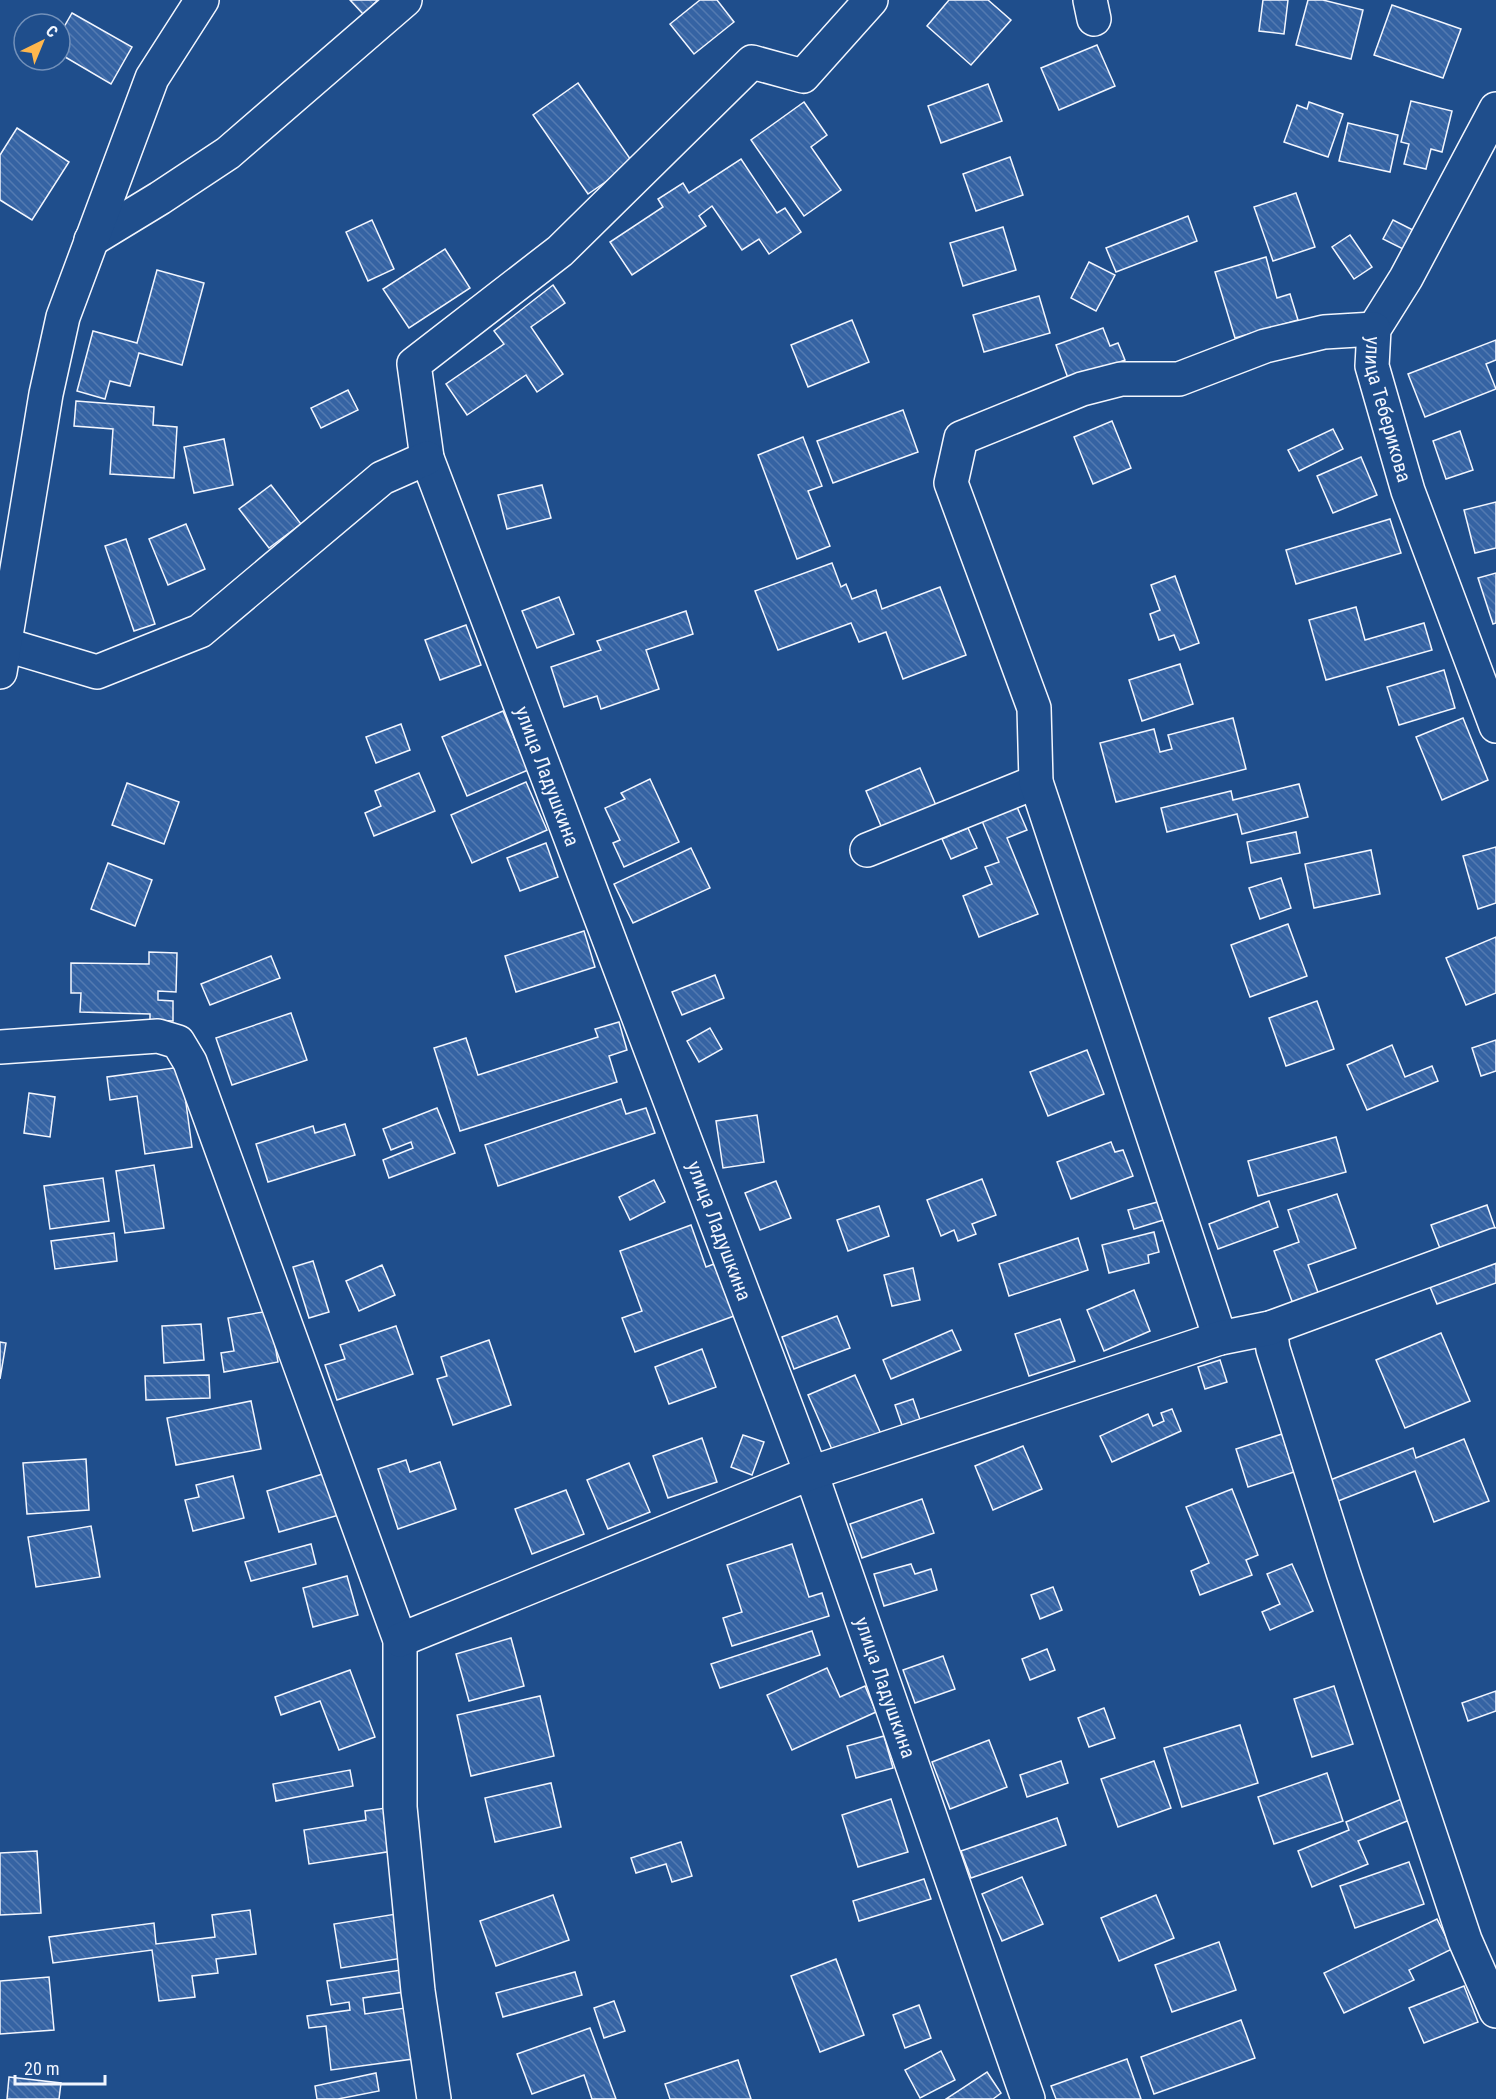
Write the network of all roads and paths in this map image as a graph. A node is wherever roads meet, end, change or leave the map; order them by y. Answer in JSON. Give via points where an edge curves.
{"nodes":[{"id":1,"x":202,"y":0,"type":"edge"},
{"id":2,"x":405,"y":0,"type":"edge"},
{"id":3,"x":871,"y":0,"type":"edge"},
{"id":4,"x":1496,"y":109,"type":"edge"},
{"id":5,"x":92,"y":240,"type":"junction"},
{"id":6,"x":1374,"y":329,"type":"junction"},
{"id":7,"x":427,"y":458,"type":"junction"},
{"id":8,"x":2,"y":653,"type":"edge"},
{"id":9,"x":1496,"y":726,"type":"edge"},
{"id":10,"x":1036,"y":782,"type":"junction"},
{"id":11,"x":867,"y":850,"type":"dead end"},
{"id":12,"x":0,"y":1047,"type":"edge"},
{"id":13,"x":1496,"y":1245,"type":"edge"},
{"id":14,"x":1270,"y":1328,"type":"junction"},
{"id":15,"x":1220,"y":1338,"type":"junction"},
{"id":16,"x":811,"y":1473,"type":"junction"},
{"id":17,"x":400,"y":1640,"type":"junction"},
{"id":18,"x":1496,"y":2011,"type":"edge"},
{"id":19,"x":434,"y":2099,"type":"edge"},
{"id":20,"x":1028,"y":2099,"type":"edge"}],
"edges":[{"from":1,"to":5,"type":"street","via":[[152,78]]},
{"from":2,"to":5,"type":"street","via":[[228,153]]},
{"from":3,"to":7,"type":"street","name":"улица Ладушкина","via":[[803,76],[752,62],[560,251],[414,364]]},
{"from":4,"to":6,"type":"street","name":"улица Теберикова","via":[[1406,278]]},
{"from":5,"to":8,"type":"street","via":[[63,317],[46,394]]},
{"from":6,"to":9,"type":"street","name":"улица Теберикова","via":[[1372,366],[1408,491]]},
{"from":6,"to":10,"type":"street","via":[[1324,332],[1266,346],[1179,379],[1121,378],[1082,389],[961,438],[951,483],[1034,708]]},
{"from":7,"to":8,"type":"street","via":[[381,478],[200,631],[97,672]]},
{"from":7,"to":16,"type":"street","name":"улица Ладушкина"},
{"from":10,"to":11,"type":"street"},
{"from":10,"to":15,"type":"street"},
{"from":12,"to":17,"type":"street","via":[[158,1036],[178,1042],[190,1062]]},
{"from":13,"to":14,"type":"street"},
{"from":14,"to":15,"type":"street"},
{"from":14,"to":18,"type":"street","via":[[1273,1349],[1329,1527],[1439,1862],[1465,1940]]},
{"from":15,"to":16,"type":"street"},
{"from":16,"to":17,"type":"street"},
{"from":16,"to":20,"type":"street","name":"улица Ладушкина"},
{"from":17,"to":19,"type":"street","via":[[400,1808],[418,1991]]}]}
